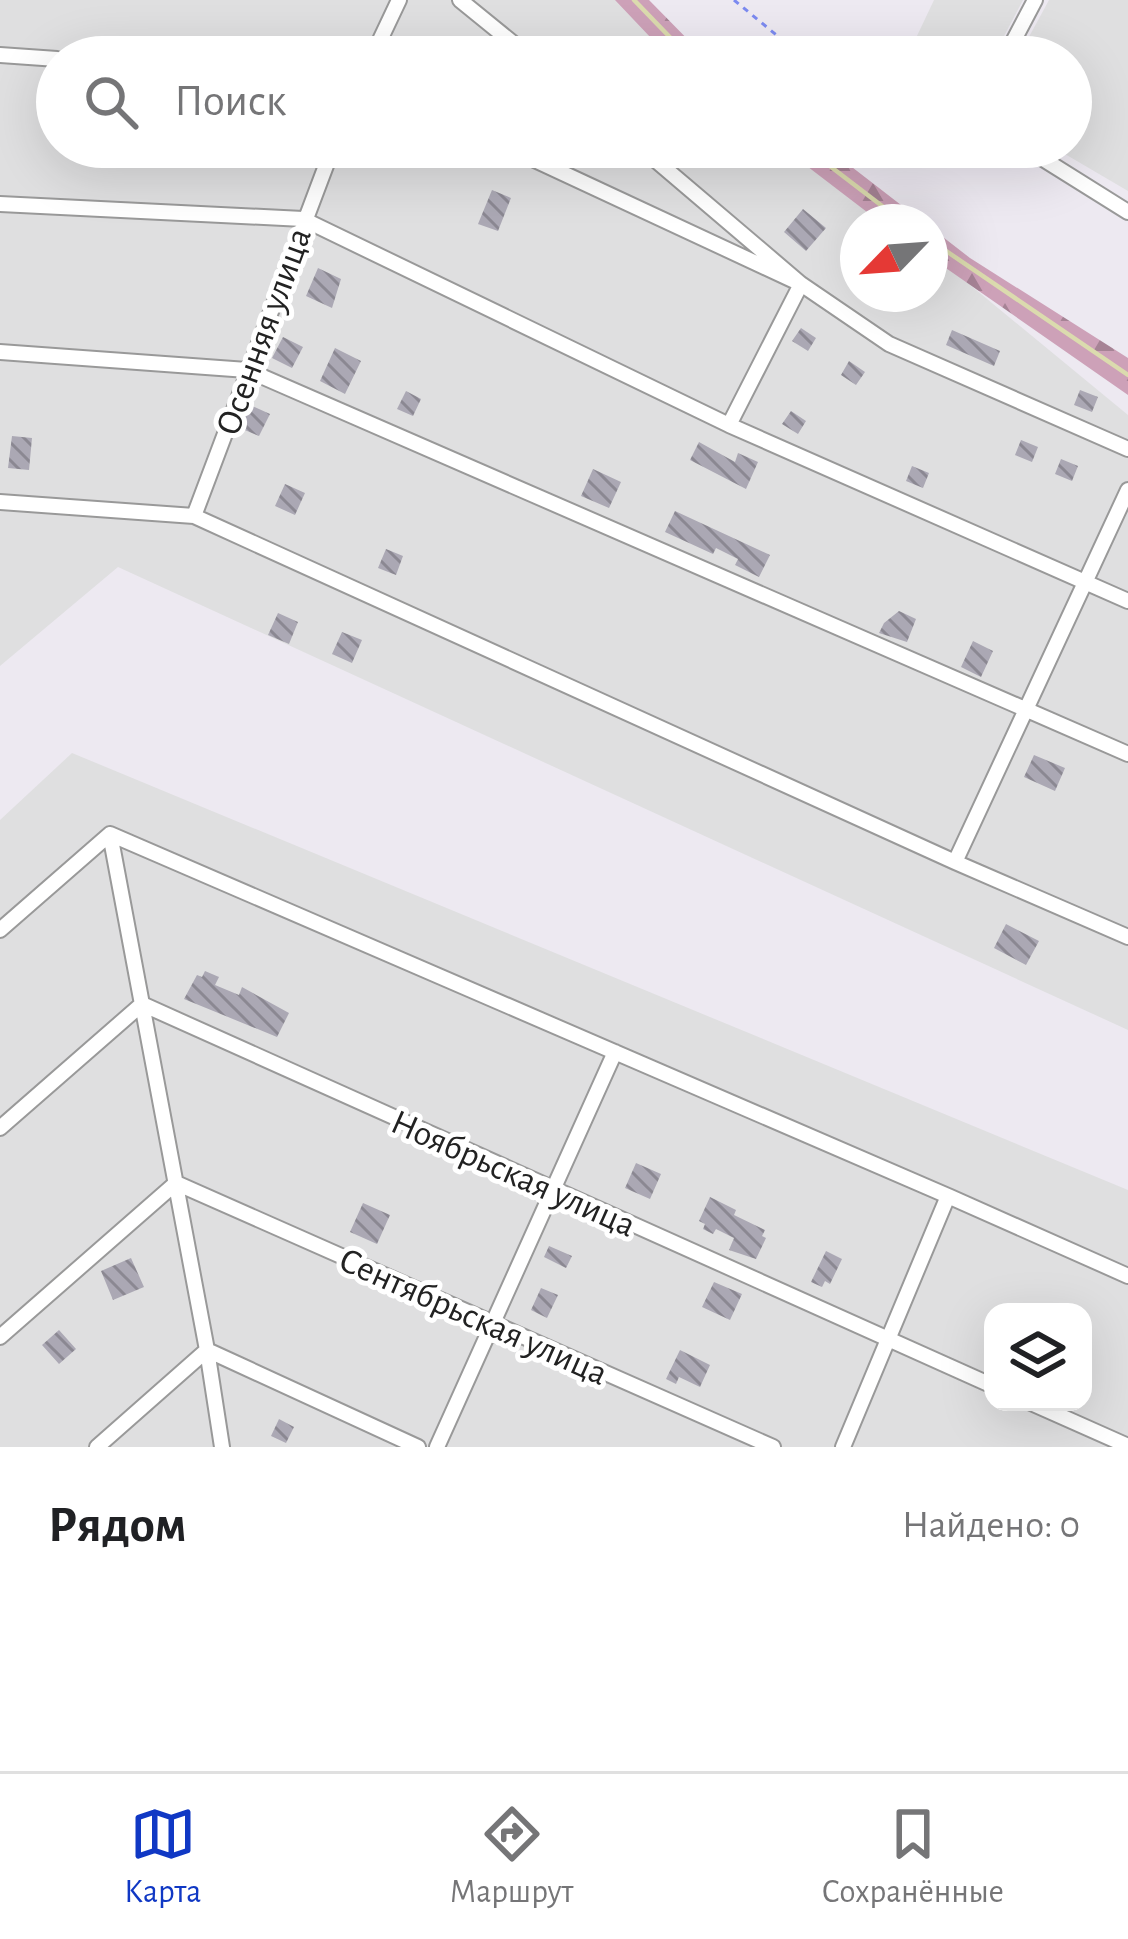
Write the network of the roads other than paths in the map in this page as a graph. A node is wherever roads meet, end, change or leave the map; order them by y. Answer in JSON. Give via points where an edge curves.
{"nodes":[{"id":1,"x":398,"y":0,"type":"edge"},
{"id":2,"x":460,"y":0,"type":"edge"},
{"id":3,"x":1035,"y":0,"type":"edge"},
{"id":4,"x":382,"y":36,"type":"edge"},
{"id":5,"x":504,"y":36,"type":"edge"},
{"id":6,"x":1016,"y":36,"type":"edge"},
{"id":7,"x":0,"y":55,"type":"edge"},
{"id":8,"x":36,"y":58,"type":"edge"},
{"id":9,"x":324,"y":168,"type":"edge"},
{"id":10,"x":552,"y":168,"type":"edge"},
{"id":11,"x":665,"y":168,"type":"edge"},
{"id":12,"x":1058,"y":168,"type":"edge"},
{"id":13,"x":0,"y":204,"type":"edge"},
{"id":14,"x":1128,"y":212,"type":"edge"},
{"id":15,"x":303,"y":219,"type":"junction"},
{"id":16,"x":801,"y":284,"type":"junction"},
{"id":17,"x":0,"y":352,"type":"edge"},
{"id":18,"x":247,"y":370,"type":"junction"},
{"id":19,"x":729,"y":425,"type":"junction"},
{"id":20,"x":1128,"y":449,"type":"edge"},
{"id":21,"x":1128,"y":490,"type":"edge"},
{"id":22,"x":0,"y":502,"type":"edge"},
{"id":23,"x":194,"y":516,"type":"junction"},
{"id":24,"x":1086,"y":581,"type":"junction"},
{"id":25,"x":1128,"y":601,"type":"edge"},
{"id":26,"x":1028,"y":708,"type":"junction"},
{"id":27,"x":1128,"y":754,"type":"edge"},
{"id":28,"x":110,"y":834,"type":"junction"},
{"id":29,"x":955,"y":862,"type":"junction"},
{"id":30,"x":0,"y":930,"type":"edge"},
{"id":31,"x":1128,"y":937,"type":"edge"},
{"id":32,"x":142,"y":1004,"type":"junction"},
{"id":33,"x":615,"y":1052,"type":"junction"},
{"id":34,"x":0,"y":1128,"type":"edge"},
{"id":35,"x":176,"y":1183,"type":"junction"},
{"id":36,"x":553,"y":1190,"type":"junction"},
{"id":37,"x":948,"y":1196,"type":"junction"},
{"id":38,"x":1128,"y":1276,"type":"edge"},
{"id":39,"x":493,"y":1324,"type":"junction"},
{"id":40,"x":0,"y":1336,"type":"edge"},
{"id":41,"x":886,"y":1340,"type":"junction"},
{"id":42,"x":207,"y":1350,"type":"junction"},
{"id":43,"x":984,"y":1382,"type":"edge"},
{"id":44,"x":1048,"y":1411,"type":"edge"},
{"id":45,"x":1128,"y":1446,"type":"edge"},
{"id":46,"x":98,"y":1447,"type":"edge"},
{"id":47,"x":222,"y":1447,"type":"edge"},
{"id":48,"x":418,"y":1447,"type":"edge"},
{"id":49,"x":437,"y":1447,"type":"edge"},
{"id":50,"x":772,"y":1447,"type":"edge"},
{"id":51,"x":843,"y":1447,"type":"edge"}],
"edges":[{"from":1,"to":4,"type":"street"},
{"from":2,"to":5,"type":"street"},
{"from":3,"to":6,"type":"street"},
{"from":7,"to":8,"type":"street"},
{"from":9,"to":15,"type":"street","name":"Осенняя улица"},
{"from":10,"to":16,"type":"street"},
{"from":11,"to":16,"type":"street"},
{"from":12,"to":14,"type":"street"},
{"from":13,"to":15,"type":"street"},
{"from":15,"to":18,"type":"street","name":"Осенняя улица"},
{"from":15,"to":19,"type":"street"},
{"from":16,"to":19,"type":"street"},
{"from":16,"to":20,"type":"street","via":[[889,344]]},
{"from":17,"to":18,"type":"street"},
{"from":18,"to":23,"type":"street","name":"Осенняя улица"},
{"from":18,"to":26,"type":"street"},
{"from":19,"to":24,"type":"street"},
{"from":21,"to":24,"type":"street"},
{"from":22,"to":23,"type":"street"},
{"from":23,"to":29,"type":"street"},
{"from":24,"to":25,"type":"street"},
{"from":24,"to":26,"type":"street"},
{"from":26,"to":27,"type":"street"},
{"from":26,"to":29,"type":"street"},
{"from":28,"to":30,"type":"street"},
{"from":28,"to":32,"type":"street"},
{"from":28,"to":33,"type":"street"},
{"from":29,"to":31,"type":"street"},
{"from":32,"to":34,"type":"street"},
{"from":32,"to":35,"type":"street"},
{"from":32,"to":36,"type":"street","name":"Ноябрьская улица"},
{"from":33,"to":36,"type":"street"},
{"from":33,"to":37,"type":"street"},
{"from":35,"to":39,"type":"street","name":"Сентябрьская улица"},
{"from":35,"to":40,"type":"street"},
{"from":35,"to":42,"type":"street"},
{"from":36,"to":39,"type":"street"},
{"from":36,"to":41,"type":"street","name":"Ноябрьская улица"},
{"from":37,"to":38,"type":"street"},
{"from":37,"to":41,"type":"street"},
{"from":39,"to":49,"type":"street"},
{"from":39,"to":50,"type":"street","name":"Сентябрьская улица"},
{"from":41,"to":43,"type":"street","name":"Ноябрьская улица"},
{"from":41,"to":51,"type":"street"},
{"from":42,"to":46,"type":"street"},
{"from":42,"to":47,"type":"street"},
{"from":42,"to":48,"type":"street"},
{"from":44,"to":45,"type":"street"}]}
